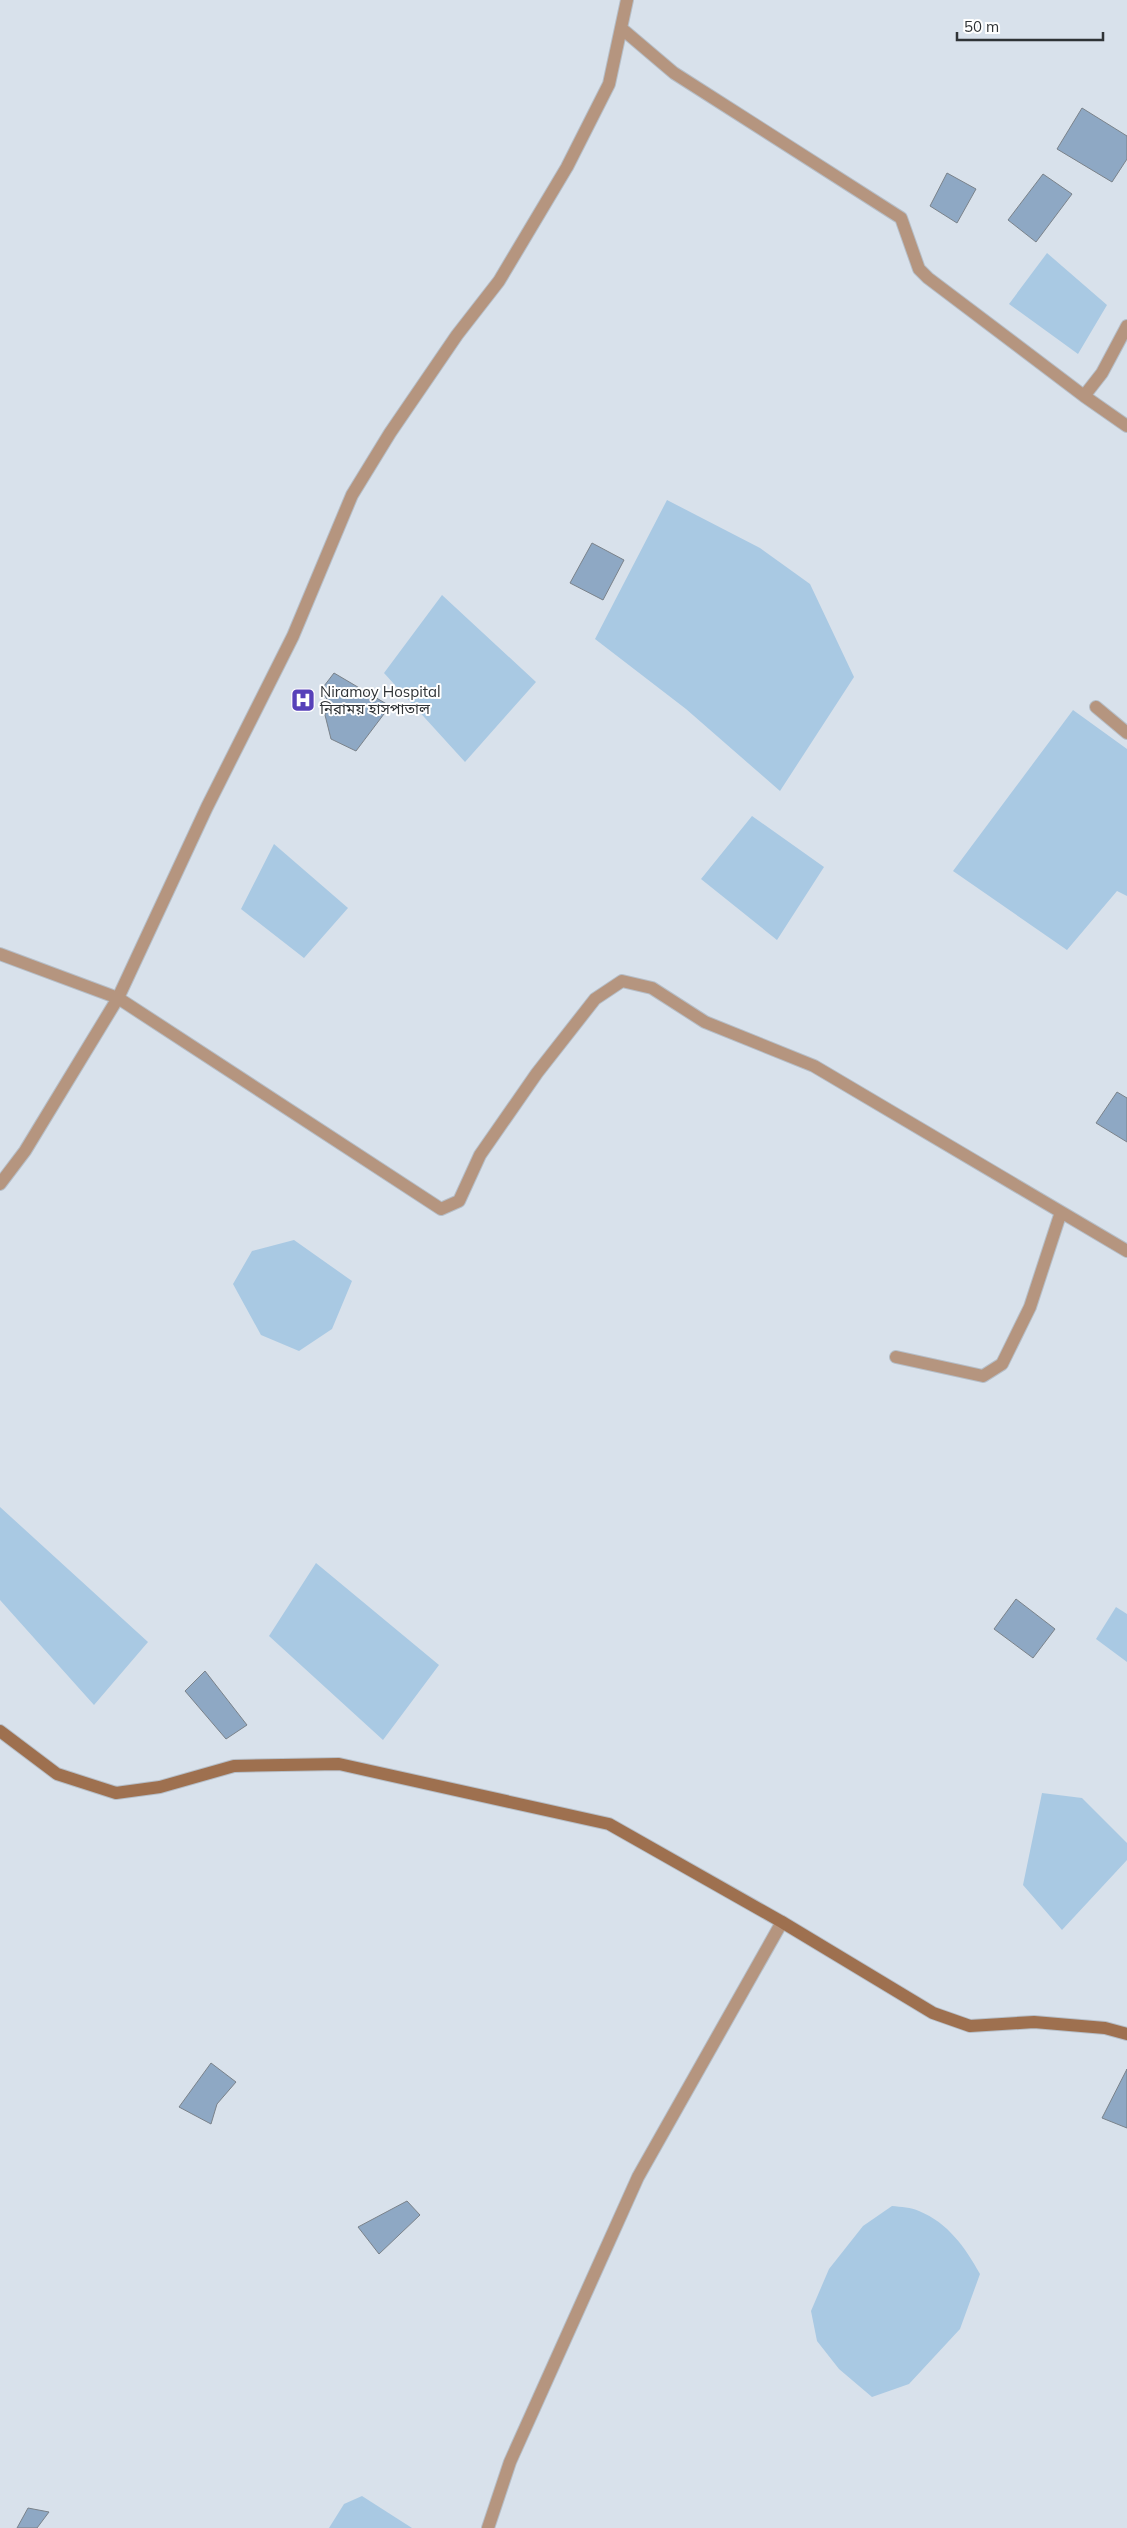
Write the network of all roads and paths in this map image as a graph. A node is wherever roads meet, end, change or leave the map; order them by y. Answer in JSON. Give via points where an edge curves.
{"nodes":[{"id":1,"x":627,"y":0,"type":"edge"},
{"id":2,"x":621,"y":28,"type":"junction"},
{"id":3,"x":1127,"y":326,"type":"edge"},
{"id":4,"x":1084,"y":396,"type":"junction"},
{"id":5,"x":1127,"y":426,"type":"edge"},
{"id":6,"x":1096,"y":707,"type":"dead end"},
{"id":7,"x":1127,"y":732,"type":"edge"},
{"id":8,"x":0,"y":954,"type":"edge"},
{"id":9,"x":118,"y":998,"type":"junction"},
{"id":10,"x":0,"y":1184,"type":"edge"},
{"id":11,"x":1060,"y":1212,"type":"junction"},
{"id":12,"x":1127,"y":1251,"type":"edge"},
{"id":13,"x":896,"y":1357,"type":"dead end"},
{"id":14,"x":0,"y":1731,"type":"edge"},
{"id":15,"x":782,"y":1922,"type":"junction"},
{"id":16,"x":1127,"y":2034,"type":"edge"},
{"id":17,"x":488,"y":2528,"type":"edge"}],
"edges":[{"from":1,"to":2,"type":"street"},
{"from":2,"to":4,"type":"street","via":[[674,74],[902,218],[920,269],[928,278]]},
{"from":2,"to":9,"type":"street","via":[[609,84],[566,167],[499,281],[457,335],[352,495],[293,636]]},
{"from":3,"to":4,"type":"street","via":[[1102,373]]},
{"from":4,"to":5,"type":"street"},
{"from":6,"to":7,"type":"street"},
{"from":8,"to":9,"type":"street"},
{"from":9,"to":10,"type":"street","via":[[25,1151]]},
{"from":9,"to":11,"type":"street","via":[[441,1209],[459,1201],[480,1155],[537,1072],[595,999],[622,981],[652,988],[705,1022],[814,1066]]},
{"from":11,"to":12,"type":"street"},
{"from":11,"to":13,"type":"street","via":[[1030,1307],[1002,1364],[983,1376]]},
{"from":14,"to":15,"type":"street","via":[[57,1774],[116,1793],[160,1787],[234,1766],[339,1764],[609,1824]]},
{"from":15,"to":16,"type":"street","via":[[933,2013],[970,2026],[1034,2022],[1105,2028]]},
{"from":15,"to":17,"type":"street","via":[[638,2177],[510,2462]]}]}
